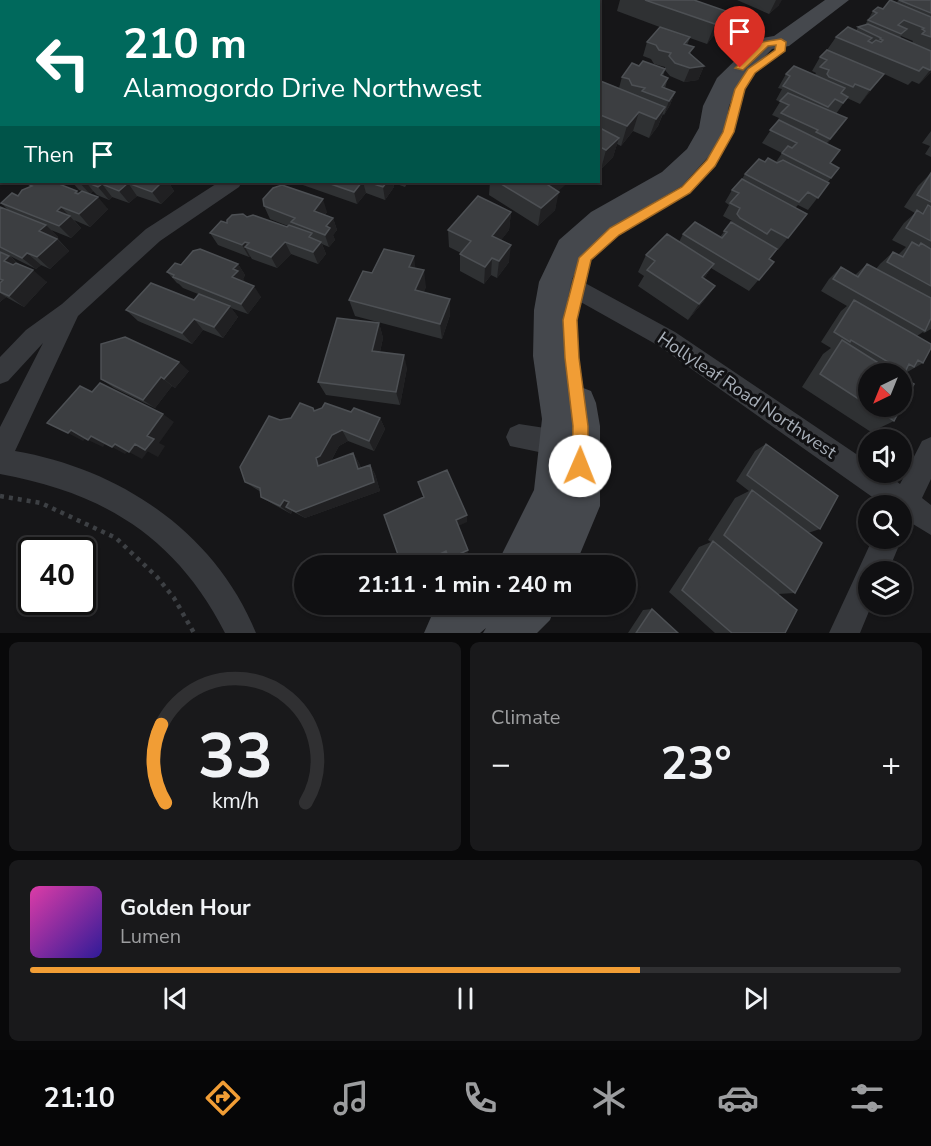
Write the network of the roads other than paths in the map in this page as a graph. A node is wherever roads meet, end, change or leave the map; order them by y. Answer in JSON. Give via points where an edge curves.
{"nodes":[{"id":1,"x":839,"y":0,"type":"edge"},
{"id":2,"x":231,"y":183,"type":"edge"},
{"id":3,"x":566,"y":285,"type":"junction"},
{"id":4,"x":70,"y":310,"type":"junction"},
{"id":5,"x":0,"y":373,"type":"edge"},
{"id":6,"x":519,"y":437,"type":"dead end"},
{"id":7,"x":558,"y":443,"type":"junction"},
{"id":8,"x":931,"y":450,"type":"edge"},
{"id":9,"x":0,"y":453,"type":"edge"},
{"id":10,"x":0,"y":461,"type":"edge"},
{"id":11,"x":888,"y":495,"type":"edge"},
{"id":12,"x":908,"y":495,"type":"edge"},
{"id":13,"x":912,"y":511,"type":"edge"},
{"id":14,"x":931,"y":521,"type":"edge"},
{"id":15,"x":522,"y":555,"type":"edge"},
{"id":16,"x":559,"y":555,"type":"edge"},
{"id":17,"x":858,"y":602,"type":"edge"},
{"id":18,"x":467,"y":615,"type":"edge"},
{"id":19,"x":523,"y":615,"type":"edge"},
{"id":20,"x":241,"y":633,"type":"edge"},
{"id":21,"x":447,"y":633,"type":"edge"},
{"id":22,"x":506,"y":633,"type":"edge"},
{"id":23,"x":844,"y":633,"type":"edge"}],
"edges":[{"from":1,"to":3,"type":"street","via":[[781,42],[780,51],[752,71],[740,89],[728,132],[711,163],[686,190],[614,231],[585,258]]},
{"from":2,"to":4,"type":"street","via":[[153,235]]},
{"from":3,"to":7,"type":"street","via":[[550,310],[550,356],[560,419]]},
{"from":3,"to":11,"type":"street","name":"Hollyleaf Road Northwest","via":[[668,339]]},
{"from":3,"to":16,"type":"street","via":[[581,426],[580,507]]},
{"from":4,"to":5,"type":"street","via":[[34,337]]},
{"from":4,"to":9,"type":"street"},
{"from":6,"to":7,"type":"street"},
{"from":7,"to":15,"type":"street","via":[[553,494]]},
{"from":8,"to":12,"type":"street"},
{"from":10,"to":20,"type":"street","via":[[31,465],[105,490],[157,524],[201,567],[233,614]]},
{"from":13,"to":14,"type":"street","name":"Hollyleaf Road Northwest"},
{"from":17,"to":23,"type":"street"},
{"from":18,"to":21,"type":"street"},
{"from":19,"to":22,"type":"street"}]}
